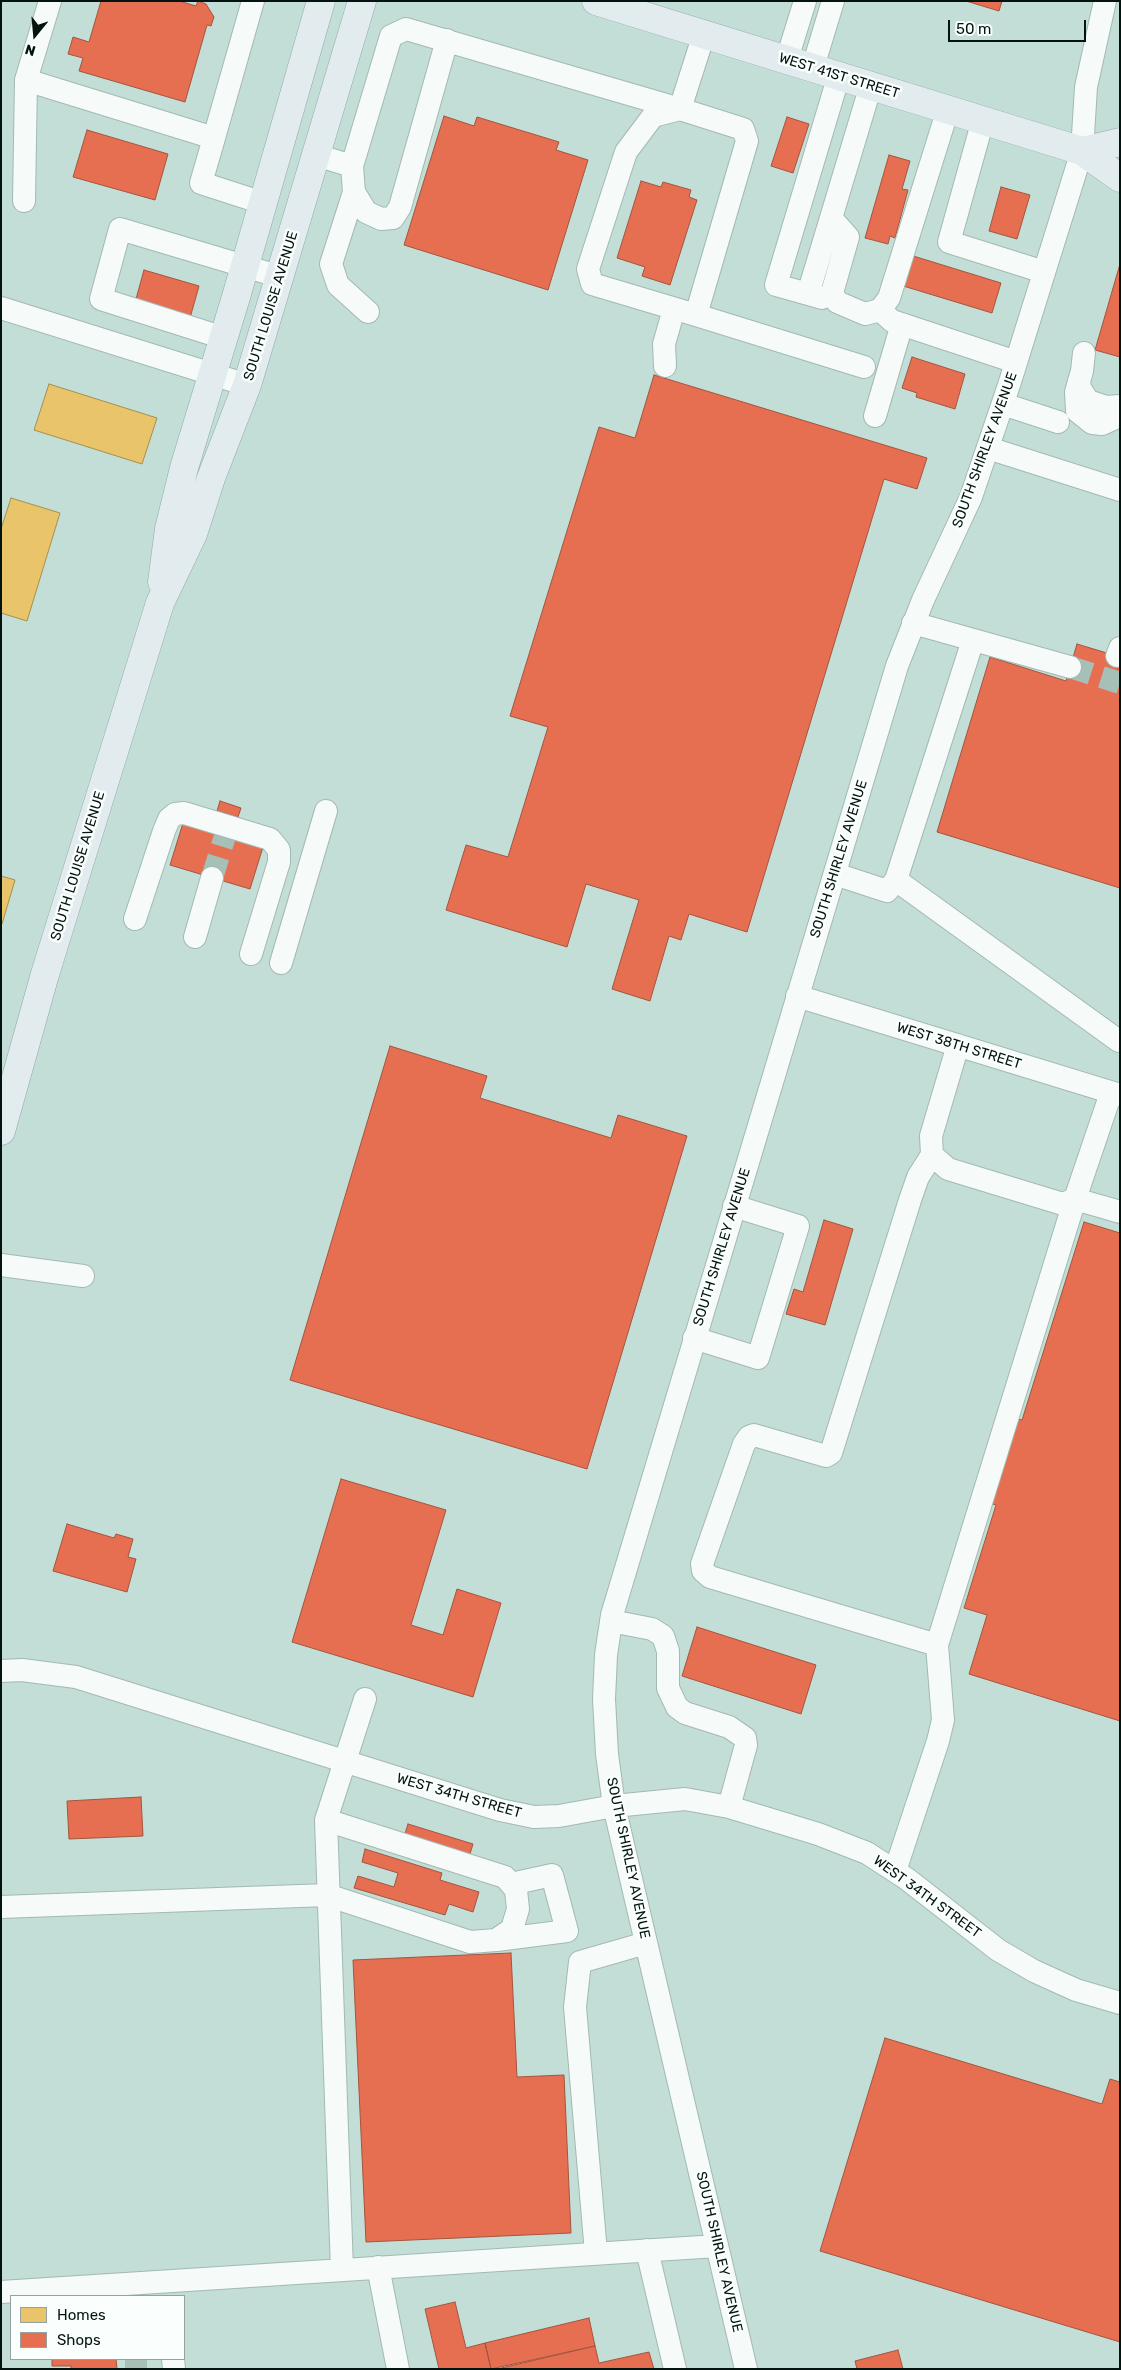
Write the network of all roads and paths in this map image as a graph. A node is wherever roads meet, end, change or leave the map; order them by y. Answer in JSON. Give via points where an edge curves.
{"nodes":[{"id":1,"x":50,"y":1,"type":"edge"},
{"id":2,"x":252,"y":1,"type":"edge"},
{"id":3,"x":321,"y":1,"type":"edge"},
{"id":4,"x":362,"y":1,"type":"edge"},
{"id":5,"x":596,"y":1,"type":"edge"},
{"id":6,"x":805,"y":1,"type":"edge"},
{"id":7,"x":834,"y":1,"type":"edge"},
{"id":8,"x":1105,"y":1,"type":"edge"},
{"id":9,"x":704,"y":34,"type":"junction"},
{"id":10,"x":447,"y":40,"type":"junction"},
{"id":11,"x":787,"y":60,"type":"junction"},
{"id":12,"x":813,"y":68,"type":"junction"},
{"id":13,"x":840,"y":76,"type":"junction"},
{"id":14,"x":26,"y":80,"type":"junction"},
{"id":15,"x":871,"y":85,"type":"junction"},
{"id":16,"x":680,"y":109,"type":"junction"},
{"id":17,"x":948,"y":109,"type":"junction"},
{"id":18,"x":983,"y":120,"type":"junction"},
{"id":19,"x":214,"y":138,"type":"junction"},
{"id":20,"x":1120,"y":142,"type":"edge"},
{"id":21,"x":1082,"y":151,"type":"junction"},
{"id":22,"x":316,"y":155,"type":"junction"},
{"id":23,"x":352,"y":166,"type":"junction"},
{"id":24,"x":1120,"y":178,"type":"edge"},
{"id":25,"x":354,"y":192,"type":"junction"},
{"id":26,"x":24,"y":201,"type":"dead end"},
{"id":27,"x":263,"y":203,"type":"junction"},
{"id":28,"x":831,"y":218,"type":"junction"},
{"id":29,"x":245,"y":266,"type":"junction"},
{"id":30,"x":1044,"y":272,"type":"junction"},
{"id":31,"x":281,"y":277,"type":"junction"},
{"id":32,"x":808,"y":294,"type":"junction"},
{"id":33,"x":837,"y":302,"type":"junction"},
{"id":34,"x":1,"y":308,"type":"edge"},
{"id":35,"x":674,"y":309,"type":"junction"},
{"id":36,"x":880,"y":310,"type":"junction"},
{"id":37,"x":368,"y":312,"type":"dead end"},
{"id":38,"x":696,"y":316,"type":"junction"},
{"id":39,"x":902,"y":324,"type":"junction"},
{"id":40,"x":224,"y":338,"type":"junction"},
{"id":41,"x":1084,"y":353,"type":"dead end"},
{"id":42,"x":1016,"y":362,"type":"junction"},
{"id":43,"x":665,"y":366,"type":"dead end"},
{"id":44,"x":864,"y":367,"type":"dead end"},
{"id":45,"x":212,"y":374,"type":"junction"},
{"id":46,"x":1079,"y":381,"type":"junction"},
{"id":47,"x":247,"y":385,"type":"junction"},
{"id":48,"x":1003,"y":404,"type":"junction"},
{"id":49,"x":1120,"y":406,"type":"edge"},
{"id":50,"x":1120,"y":412,"type":"edge"},
{"id":51,"x":875,"y":416,"type":"dead end"},
{"id":52,"x":1058,"y":422,"type":"dead end"},
{"id":53,"x":988,"y":448,"type":"junction"},
{"id":54,"x":1120,"y":490,"type":"edge"},
{"id":55,"x":160,"y":603,"type":"junction"},
{"id":56,"x":913,"y":623,"type":"junction"},
{"id":57,"x":973,"y":640,"type":"junction"},
{"id":58,"x":1070,"y":667,"type":"tunnel mouth"},
{"id":59,"x":326,"y":811,"type":"dead end"},
{"id":60,"x":835,"y":874,"type":"junction"},
{"id":61,"x":212,"y":878,"type":"tunnel mouth"},
{"id":62,"x":896,"y":880,"type":"junction"},
{"id":63,"x":136,"y":919,"type":"dead end"},
{"id":64,"x":195,"y":937,"type":"dead end"},
{"id":65,"x":251,"y":954,"type":"dead end"},
{"id":66,"x":281,"y":963,"type":"dead end"},
{"id":67,"x":797,"y":996,"type":"junction"},
{"id":68,"x":1119,"y":1041,"type":"edge"},
{"id":69,"x":958,"y":1046,"type":"junction"},
{"id":70,"x":1115,"y":1094,"type":"edge"},
{"id":71,"x":1,"y":1131,"type":"edge"},
{"id":72,"x":932,"y":1155,"type":"junction"},
{"id":73,"x":1074,"y":1199,"type":"junction"},
{"id":74,"x":734,"y":1206,"type":"junction"},
{"id":75,"x":1120,"y":1212,"type":"edge"},
{"id":76,"x":1,"y":1265,"type":"edge"},
{"id":77,"x":83,"y":1276,"type":"dead end"},
{"id":78,"x":694,"y":1338,"type":"junction"},
{"id":79,"x":611,"y":1621,"type":"junction"},
{"id":80,"x":937,"y":1645,"type":"junction"},
{"id":81,"x":1,"y":1671,"type":"edge"},
{"id":82,"x":365,"y":1700,"type":"dead end"},
{"id":83,"x":345,"y":1761,"type":"junction"},
{"id":84,"x":614,"y":1806,"type":"junction"},
{"id":85,"x":729,"y":1807,"type":"junction"},
{"id":86,"x":326,"y":1820,"type":"junction"},
{"id":87,"x":895,"y":1871,"type":"junction"},
{"id":88,"x":511,"y":1884,"type":"junction"},
{"id":89,"x":327,"y":1895,"type":"junction"},
{"id":90,"x":1,"y":1907,"type":"edge"},
{"id":91,"x":496,"y":1940,"type":"junction"},
{"id":92,"x":646,"y":1943,"type":"junction"},
{"id":93,"x":1120,"y":2003,"type":"edge"},
{"id":94,"x":717,"y":2246,"type":"junction"},
{"id":95,"x":647,"y":2250,"type":"junction"},
{"id":96,"x":596,"y":2254,"type":"junction"},
{"id":97,"x":378,"y":2267,"type":"junction"},
{"id":98,"x":342,"y":2270,"type":"junction"},
{"id":99,"x":168,"y":2289,"type":"edge"},
{"id":100,"x":1,"y":2292,"type":"edge"},
{"id":101,"x":398,"y":2369,"type":"edge"},
{"id":102,"x":675,"y":2369,"type":"edge"},
{"id":103,"x":746,"y":2369,"type":"edge"}],
"edges":[{"from":1,"to":14,"type":"street"},
{"from":2,"to":19,"type":"street"},
{"from":3,"to":27,"type":"main road","name":"SOUTH LOUISE AVENUE"},
{"from":4,"to":22,"type":"main road","name":"SOUTH LOUISE AVENUE"},
{"from":5,"to":9,"type":"main road","name":"WEST 41ST STREET"},
{"from":6,"to":11,"type":"street"},
{"from":7,"to":12,"type":"street"},
{"from":8,"to":21,"type":"street","name":"SOUTH SHIRLEY AVENUE","via":[[1086,87]]},
{"from":9,"to":11,"type":"main road","name":"WEST 41ST STREET"},
{"from":9,"to":16,"type":"street"},
{"from":10,"to":16,"type":"street"},
{"from":10,"to":23,"type":"street","via":[[406,29],[391,36]]},
{"from":10,"to":25,"type":"street","via":[[400,207],[393,218],[381,219],[366,212]]},
{"from":11,"to":12,"type":"main road","name":"WEST 41ST STREET"},
{"from":12,"to":13,"type":"main road","name":"WEST 41ST STREET"},
{"from":13,"to":15,"type":"main road","name":"WEST 41ST STREET"},
{"from":13,"to":32,"type":"street","via":[[776,284]]},
{"from":14,"to":19,"type":"street"},
{"from":14,"to":26,"type":"street"},
{"from":15,"to":17,"type":"main road","name":"WEST 41ST STREET"},
{"from":15,"to":28,"type":"street"},
{"from":16,"to":35,"type":"street","via":[[653,116],[626,152],[588,269],[592,284]]},
{"from":16,"to":38,"type":"street","via":[[743,129],[747,141]]},
{"from":17,"to":18,"type":"main road","name":"WEST 41ST STREET"},
{"from":17,"to":36,"type":"street","via":[[889,298]]},
{"from":18,"to":21,"type":"main road","name":"WEST 41ST STREET"},
{"from":18,"to":30,"type":"street","via":[[949,242]]},
{"from":19,"to":27,"type":"street","via":[[199,191]]},
{"from":20,"to":21,"type":"main road"},
{"from":21,"to":24,"type":"main road","name":"WEST 41ST STREET"},
{"from":21,"to":30,"type":"street","name":"SOUTH SHIRLEY AVENUE"},
{"from":22,"to":23,"type":"street"},
{"from":22,"to":31,"type":"main road","name":"SOUTH LOUISE AVENUE"},
{"from":23,"to":25,"type":"street"},
{"from":25,"to":37,"type":"street","via":[[331,264],[338,285]]},
{"from":27,"to":29,"type":"main road","name":"SOUTH LOUISE AVENUE"},
{"from":28,"to":32,"type":"street"},
{"from":28,"to":33,"type":"street","via":[[848,238],[832,293]]},
{"from":29,"to":31,"type":"street"},
{"from":29,"to":40,"type":"main road","name":"SOUTH LOUISE AVENUE"},
{"from":29,"to":40,"type":"street","via":[[120,229],[101,299]]},
{"from":30,"to":42,"type":"street","name":"SOUTH SHIRLEY AVENUE"},
{"from":31,"to":47,"type":"main road","name":"SOUTH LOUISE AVENUE"},
{"from":32,"to":33,"type":"street"},
{"from":33,"to":36,"type":"street","via":[[865,314]]},
{"from":34,"to":45,"type":"street"},
{"from":35,"to":38,"type":"street"},
{"from":35,"to":43,"type":"street","via":[[664,344]]},
{"from":36,"to":39,"type":"street","via":[[892,321]]},
{"from":38,"to":44,"type":"street"},
{"from":39,"to":42,"type":"street"},
{"from":39,"to":51,"type":"street"},
{"from":40,"to":45,"type":"main road","name":"SOUTH LOUISE AVENUE"},
{"from":41,"to":46,"type":"street"},
{"from":42,"to":48,"type":"street","name":"SOUTH SHIRLEY AVENUE"},
{"from":45,"to":47,"type":"street"},
{"from":45,"to":55,"type":"main road","name":"SOUTH LOUISE AVENUE","via":[[168,529]]},
{"from":46,"to":49,"type":"street","via":[[1088,401],[1106,407]]},
{"from":46,"to":50,"type":"street","via":[[1075,403],[1084,418],[1102,424]]},
{"from":47,"to":55,"type":"main road","name":"SOUTH LOUISE AVENUE","via":[[193,534]]},
{"from":48,"to":52,"type":"street"},
{"from":48,"to":53,"type":"street","name":"SOUTH SHIRLEY AVENUE"},
{"from":53,"to":54,"type":"street"},
{"from":53,"to":56,"type":"street","name":"SOUTH SHIRLEY AVENUE","via":[[971,498]]},
{"from":55,"to":71,"type":"main road","name":"SOUTH LOUISE AVENUE","via":[[48,964]]},
{"from":56,"to":57,"type":"street"},
{"from":56,"to":60,"type":"street","name":"SOUTH SHIRLEY AVENUE","via":[[897,666]]},
{"from":57,"to":58,"type":"street"},
{"from":57,"to":62,"type":"street"},
{"from":59,"to":66,"type":"street"},
{"from":60,"to":62,"type":"street","via":[[887,891]]},
{"from":60,"to":67,"type":"street","name":"SOUTH SHIRLEY AVENUE"},
{"from":61,"to":64,"type":"street"},
{"from":62,"to":68,"type":"street"},
{"from":63,"to":65,"type":"street","via":[[169,819],[175,814],[184,813],[226,831],[270,839],[279,850],[279,862]]},
{"from":67,"to":69,"type":"street","name":"WEST 38TH STREET"},
{"from":67,"to":74,"type":"street","name":"SOUTH SHIRLEY AVENUE"},
{"from":69,"to":70,"type":"street","name":"WEST 38TH STREET"},
{"from":69,"to":72,"type":"street","via":[[930,1136]]},
{"from":70,"to":73,"type":"street"},
{"from":72,"to":73,"type":"street","via":[[948,1169],[1063,1204]]},
{"from":72,"to":80,"type":"street","via":[[918,1177],[910,1200],[831,1453],[826,1456],[754,1435],[748,1437],[702,1564],[710,1577]]},
{"from":73,"to":75,"type":"street"},
{"from":73,"to":80,"type":"street"},
{"from":74,"to":78,"type":"street","name":"SOUTH SHIRLEY AVENUE"},
{"from":74,"to":78,"type":"street","via":[[798,1226],[758,1358]]},
{"from":76,"to":77,"type":"street"},
{"from":78,"to":79,"type":"street","name":"SOUTH SHIRLEY AVENUE"},
{"from":79,"to":84,"type":"street","name":"SOUTH SHIRLEY AVENUE","via":[[604,1698]]},
{"from":79,"to":85,"type":"street","via":[[652,1630],[663,1636],[668,1651],[668,1688],[677,1707],[685,1713],[729,1728],[744,1738],[746,1745]]},
{"from":80,"to":87,"type":"street","via":[[943,1720]]},
{"from":81,"to":83,"type":"street","name":"WEST 34TH STREET","via":[[22,1670],[76,1677]]},
{"from":82,"to":83,"type":"street"},
{"from":83,"to":84,"type":"street","name":"WEST 34TH STREET","via":[[500,1810],[534,1817]]},
{"from":83,"to":86,"type":"street"},
{"from":84,"to":85,"type":"street","name":"WEST 34TH STREET","via":[[685,1799]]},
{"from":84,"to":92,"type":"street","name":"SOUTH SHIRLEY AVENUE"},
{"from":85,"to":87,"type":"street","name":"WEST 34TH STREET","via":[[818,1834],[867,1853]]},
{"from":86,"to":88,"type":"street","via":[[505,1877]]},
{"from":86,"to":89,"type":"street"},
{"from":87,"to":93,"type":"street","name":"WEST 34TH STREET","via":[[998,1950],[1034,1972],[1076,1990]]},
{"from":88,"to":91,"type":"street","via":[[516,1890],[518,1910],[512,1929]]},
{"from":88,"to":91,"type":"street","via":[[552,1875],[567,1931]]},
{"from":89,"to":90,"type":"street"},
{"from":89,"to":91,"type":"street","via":[[470,1942]]},
{"from":89,"to":98,"type":"street"},
{"from":92,"to":94,"type":"street","name":"SOUTH SHIRLEY AVENUE"},
{"from":92,"to":96,"type":"street","via":[[580,1962],[575,2006]]},
{"from":94,"to":95,"type":"street"},
{"from":94,"to":103,"type":"street","name":"SOUTH SHIRLEY AVENUE"},
{"from":95,"to":96,"type":"street"},
{"from":95,"to":102,"type":"street"},
{"from":96,"to":97,"type":"street"},
{"from":97,"to":98,"type":"street"},
{"from":97,"to":101,"type":"street"},
{"from":98,"to":99,"type":"street"},
{"from":99,"to":100,"type":"street"}]}
